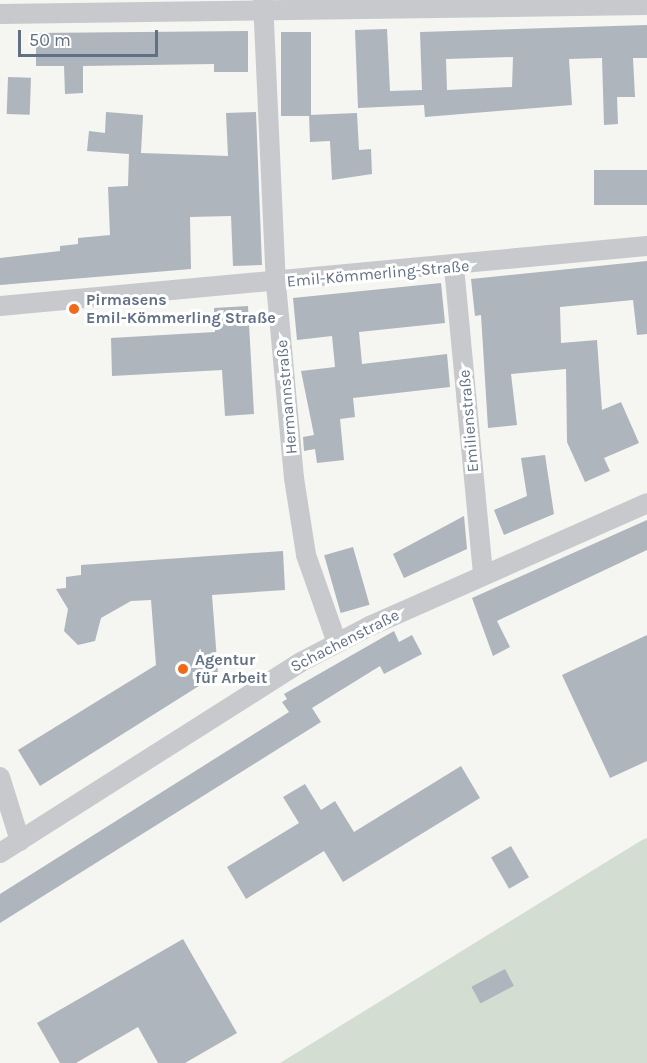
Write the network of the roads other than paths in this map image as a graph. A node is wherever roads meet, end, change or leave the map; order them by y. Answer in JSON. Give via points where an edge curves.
{"nodes":[{"id":1,"x":263,"y":4,"type":"edge"},
{"id":2,"x":647,"y":5,"type":"edge"},
{"id":3,"x":0,"y":14,"type":"edge"},
{"id":4,"x":647,"y":246,"type":"edge"},
{"id":5,"x":454,"y":267,"type":"junction"},
{"id":6,"x":276,"y":284,"type":"junction"},
{"id":7,"x":0,"y":306,"type":"edge"},
{"id":8,"x":647,"y":503,"type":"edge"},
{"id":9,"x":483,"y":575,"type":"junction"},
{"id":10,"x":337,"y":643,"type":"junction"},
{"id":11,"x":0,"y":777,"type":"edge"},
{"id":12,"x":20,"y":841,"type":"junction"},
{"id":13,"x":0,"y":853,"type":"edge"}],
"edges":[{"from":1,"to":2,"type":"street"},
{"from":1,"to":3,"type":"street"},
{"from":1,"to":6,"type":"street","name":"Hermannstraße"},
{"from":4,"to":5,"type":"street","name":"Emil-Kömmerling-Straße"},
{"from":5,"to":6,"type":"street","name":"Emil-Kömmerling-Straße"},
{"from":5,"to":9,"type":"street","name":"Emilienstraße"},
{"from":6,"to":7,"type":"street","name":"Emil-Kömmerling-Straße"},
{"from":6,"to":10,"type":"street","name":"Hermannstraße","via":[[306,555]]},
{"from":8,"to":9,"type":"street","name":"Schachenstraße"},
{"from":9,"to":10,"type":"street","name":"Schachenstraße"},
{"from":10,"to":12,"type":"street","name":"Schachenstraße","via":[[256,690]]},
{"from":11,"to":12,"type":"street"},
{"from":12,"to":13,"type":"street","name":"Schachenstraße"}]}
